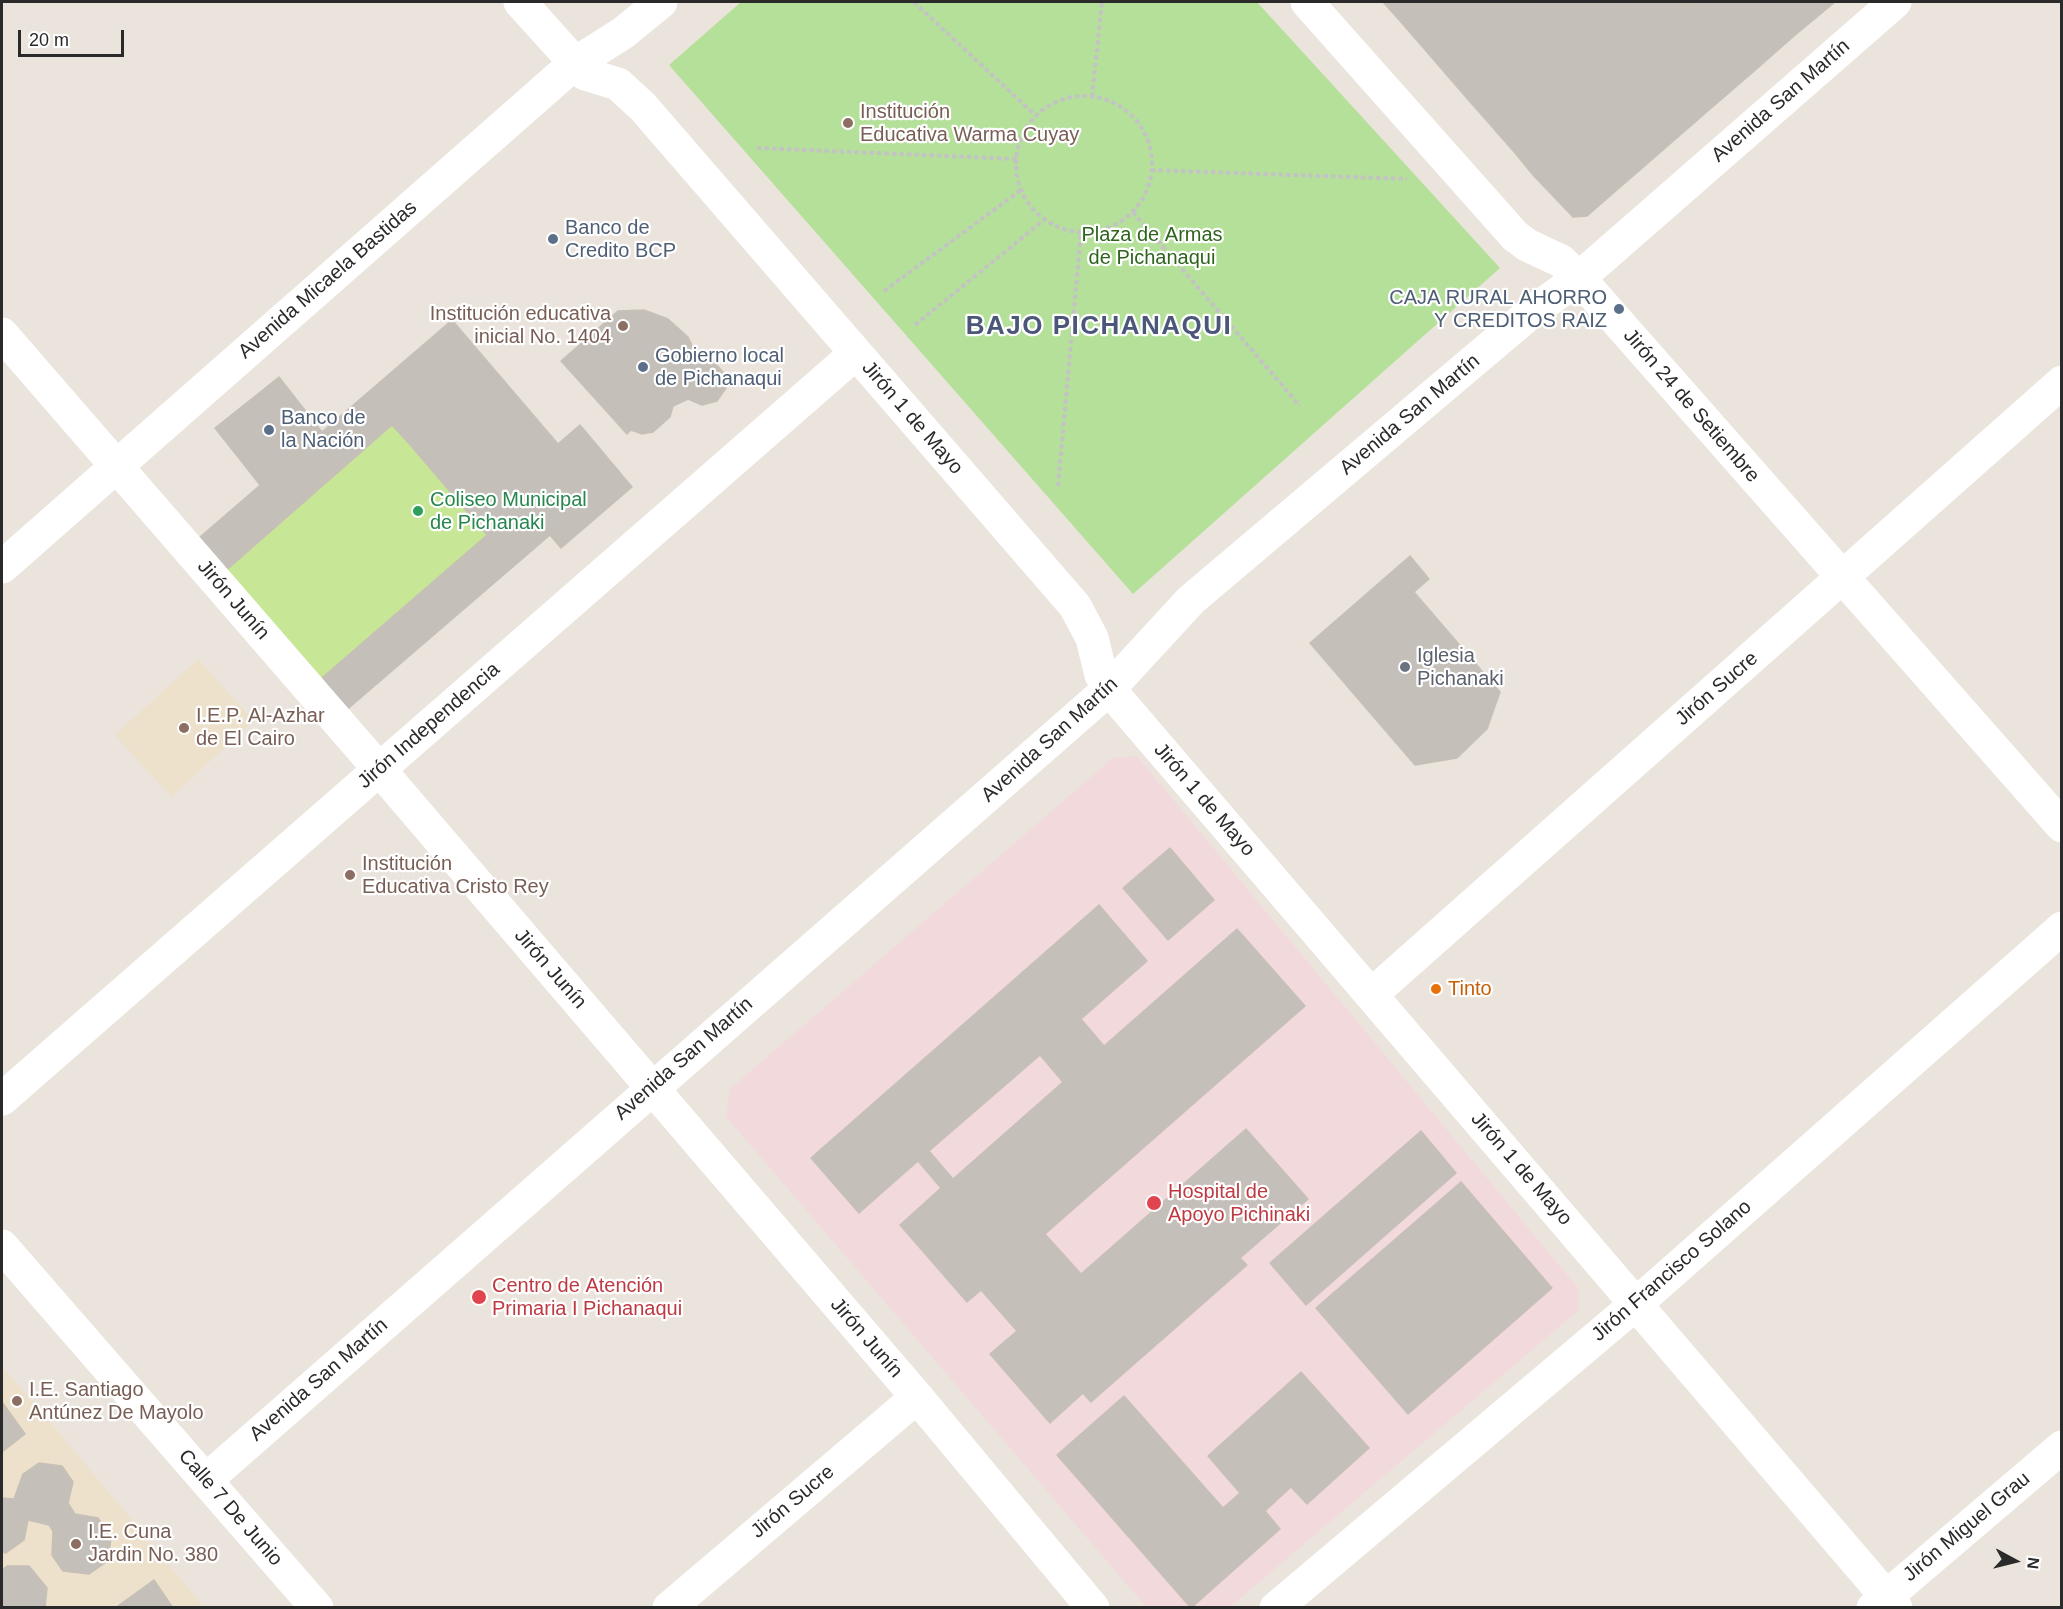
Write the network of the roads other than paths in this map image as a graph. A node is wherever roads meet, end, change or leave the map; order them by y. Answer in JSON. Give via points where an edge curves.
{"nodes":[{"id":1,"x":520,"y":2,"type":"edge"},
{"id":2,"x":661,"y":2,"type":"edge"},
{"id":3,"x":1307,"y":2,"type":"edge"},
{"id":4,"x":1895,"y":2,"type":"edge"},
{"id":5,"x":574,"y":64,"type":"junction"},
{"id":6,"x":1579,"y":278,"type":"junction"},
{"id":7,"x":2,"y":334,"type":"edge"},
{"id":8,"x":856,"y":353,"type":"junction"},
{"id":9,"x":2061,"y":382,"type":"edge"},
{"id":10,"x":117,"y":466,"type":"junction"},
{"id":11,"x":2,"y":567,"type":"edge"},
{"id":12,"x":1843,"y":578,"type":"junction"},
{"id":13,"x":1109,"y":689,"type":"junction"},
{"id":14,"x":379,"y":770,"type":"junction"},
{"id":15,"x":2061,"y":826,"type":"edge"},
{"id":16,"x":2061,"y":928,"type":"edge"},
{"id":17,"x":1371,"y":995,"type":"junction"},
{"id":18,"x":651,"y":1088,"type":"junction"},
{"id":19,"x":2,"y":1099,"type":"edge"},
{"id":20,"x":2,"y":1246,"type":"edge"},
{"id":21,"x":1636,"y":1304,"type":"junction"},
{"id":22,"x":917,"y":1397,"type":"junction"},
{"id":23,"x":2061,"y":1447,"type":"edge"},
{"id":24,"x":206,"y":1480,"type":"junction"},
{"id":25,"x":1885,"y":1604,"type":"edge"},
{"id":26,"x":317,"y":1608,"type":"edge"},
{"id":27,"x":669,"y":1608,"type":"edge"},
{"id":28,"x":1093,"y":1608,"type":"edge"},
{"id":29,"x":1276,"y":1608,"type":"edge"}],
"edges":[{"from":1,"to":5,"type":"street","name":"Jirón 1 de Mayo"},
{"from":2,"to":5,"type":"street","name":"Avenida Micaela Bastidas","via":[[623,33]]},
{"from":3,"to":6,"type":"street","name":"Jirón 24 de Setiembre","via":[[1515,236],[1561,261]]},
{"from":4,"to":6,"type":"street","name":"Avenida San Martín"},
{"from":5,"to":8,"type":"street","name":"Jirón 1 de Mayo","via":[[585,74],[618,84],[630,93]]},
{"from":5,"to":10,"type":"street","name":"Avenida Micaela Bastidas"},
{"from":6,"to":12,"type":"street","name":"Jirón 24 de Setiembre"},
{"from":6,"to":13,"type":"street","name":"Avenida San Martín","via":[[1528,315],[1191,600]]},
{"from":7,"to":10,"type":"street","name":"Jirón Junín"},
{"from":8,"to":13,"type":"street","name":"Jirón 1 de Mayo","via":[[1075,606],[1092,638],[1101,675]]},
{"from":8,"to":14,"type":"street","name":"Jirón Independencia"},
{"from":9,"to":12,"type":"street","name":"Jirón Sucre"},
{"from":10,"to":11,"type":"street","name":"Avenida Micaela Bastidas"},
{"from":10,"to":14,"type":"street","name":"Jirón Junín"},
{"from":12,"to":15,"type":"street","name":"Jirón 24 de Setiembre"},
{"from":12,"to":17,"type":"street","name":"Jirón Sucre"},
{"from":13,"to":17,"type":"street","name":"Jirón 1 de Mayo"},
{"from":13,"to":18,"type":"street","name":"Avenida San Martín"},
{"from":14,"to":18,"type":"street","name":"Jirón Junín"},
{"from":14,"to":19,"type":"street","name":"Jirón Independencia"},
{"from":16,"to":21,"type":"street","name":"Jirón Francisco Solano"},
{"from":17,"to":21,"type":"street","name":"Jirón 1 de Mayo"},
{"from":18,"to":22,"type":"street","name":"Jirón Junín"},
{"from":18,"to":24,"type":"street","name":"Avenida San Martín"},
{"from":20,"to":24,"type":"street","name":"Calle 7 De Junio"},
{"from":21,"to":25,"type":"street","name":"Jirón 1 de Mayo"},
{"from":21,"to":29,"type":"street","name":"Jirón Francisco Solano"},
{"from":22,"to":27,"type":"street","name":"Jirón Sucre"},
{"from":22,"to":28,"type":"street","name":"Jirón Junín"},
{"from":23,"to":25,"type":"street","name":"Jirón Miguel Grau"},
{"from":24,"to":26,"type":"street","name":"Calle 7 De Junio"}]}
